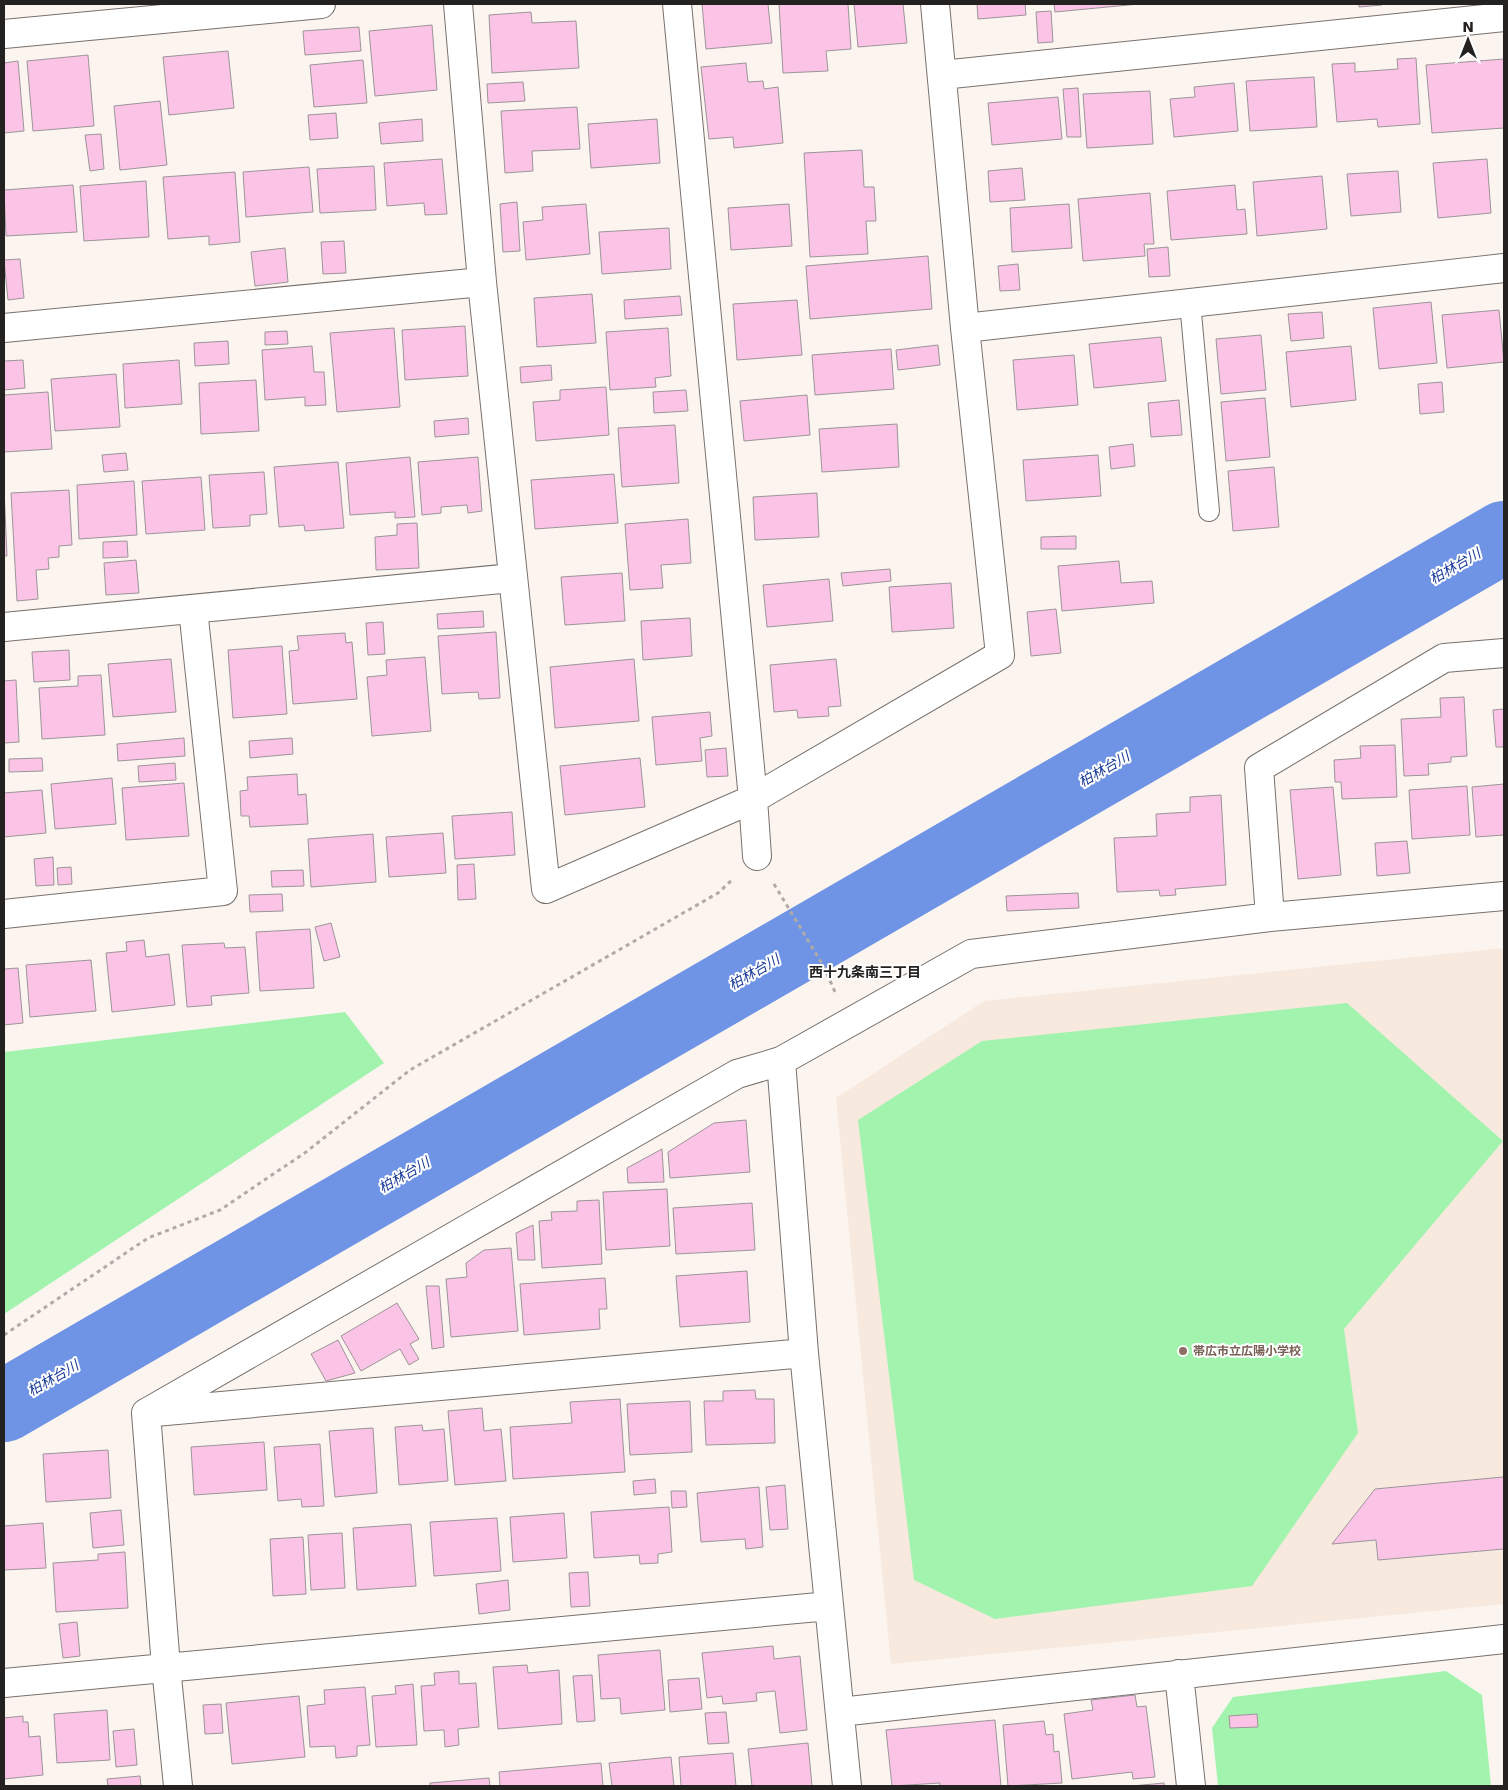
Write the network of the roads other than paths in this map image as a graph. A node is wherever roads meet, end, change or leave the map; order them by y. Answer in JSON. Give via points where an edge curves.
{"nodes":[{"id":1,"x":321,"y":4,"type":"edge"},
{"id":2,"x":458,"y":4,"type":"edge"},
{"id":3,"x":677,"y":4,"type":"edge"},
{"id":4,"x":935,"y":4,"type":"edge"},
{"id":5,"x":1504,"y":17,"type":"edge"},
{"id":6,"x":4,"y":34,"type":"edge"},
{"id":7,"x":942,"y":75,"type":"junction"},
{"id":8,"x":1504,"y":268,"type":"edge"},
{"id":9,"x":482,"y":282,"type":"junction"},
{"id":10,"x":1190,"y":302,"type":"junction"},
{"id":11,"x":4,"y":328,"type":"edge"},
{"id":12,"x":966,"y":328,"type":"junction"},
{"id":13,"x":1209,"y":511,"type":"dead end"},
{"id":14,"x":512,"y":578,"type":"junction"},
{"id":15,"x":194,"y":609,"type":"junction"},
{"id":16,"x":4,"y":628,"type":"edge"},
{"id":17,"x":1504,"y":653,"type":"edge"},
{"id":18,"x":753,"y":799,"type":"junction"},
{"id":19,"x":762,"y":864,"type":"road end"},
{"id":20,"x":1504,"y":896,"type":"edge"},
{"id":21,"x":4,"y":914,"type":"edge"},
{"id":22,"x":1270,"y":917,"type":"junction"},
{"id":23,"x":780,"y":1061,"type":"junction"},
{"id":24,"x":804,"y":1353,"type":"junction"},
{"id":25,"x":146,"y":1413,"type":"junction"},
{"id":26,"x":829,"y":1606,"type":"junction"},
{"id":27,"x":1504,"y":1644,"type":"edge"},
{"id":28,"x":166,"y":1667,"type":"junction"},
{"id":29,"x":1179,"y":1674,"type":"junction"},
{"id":30,"x":4,"y":1683,"type":"edge"},
{"id":31,"x":840,"y":1712,"type":"junction"},
{"id":32,"x":178,"y":1786,"type":"edge"},
{"id":33,"x":847,"y":1786,"type":"edge"},
{"id":34,"x":1191,"y":1786,"type":"edge"}],
"edges":[{"from":1,"to":6,"type":"street"},
{"from":2,"to":9,"type":"street"},
{"from":3,"to":18,"type":"street"},
{"from":4,"to":7,"type":"street"},
{"from":5,"to":7,"type":"street"},
{"from":7,"to":12,"type":"street"},
{"from":8,"to":10,"type":"street"},
{"from":9,"to":11,"type":"street"},
{"from":9,"to":14,"type":"street"},
{"from":10,"to":12,"type":"street"},
{"from":10,"to":13,"type":"lane"},
{"from":12,"to":18,"type":"street","via":[[1000,655]]},
{"from":14,"to":15,"type":"street"},
{"from":14,"to":18,"type":"street","via":[[546,889]]},
{"from":15,"to":16,"type":"street"},
{"from":15,"to":21,"type":"street","via":[[223,892]]},
{"from":17,"to":22,"type":"street","via":[[1444,658],[1258,768]]},
{"from":18,"to":19,"type":"street"},
{"from":20,"to":22,"type":"street"},
{"from":22,"to":23,"type":"street","via":[[971,954]]},
{"from":23,"to":24,"type":"street"},
{"from":23,"to":25,"type":"street","via":[[737,1074]]},
{"from":24,"to":25,"type":"street"},
{"from":24,"to":26,"type":"street"},
{"from":25,"to":28,"type":"street"},
{"from":26,"to":28,"type":"street"},
{"from":26,"to":31,"type":"street"},
{"from":27,"to":29,"type":"street"},
{"from":28,"to":30,"type":"street"},
{"from":28,"to":32,"type":"street"},
{"from":29,"to":31,"type":"street"},
{"from":29,"to":34,"type":"street"},
{"from":31,"to":33,"type":"street"}]}
